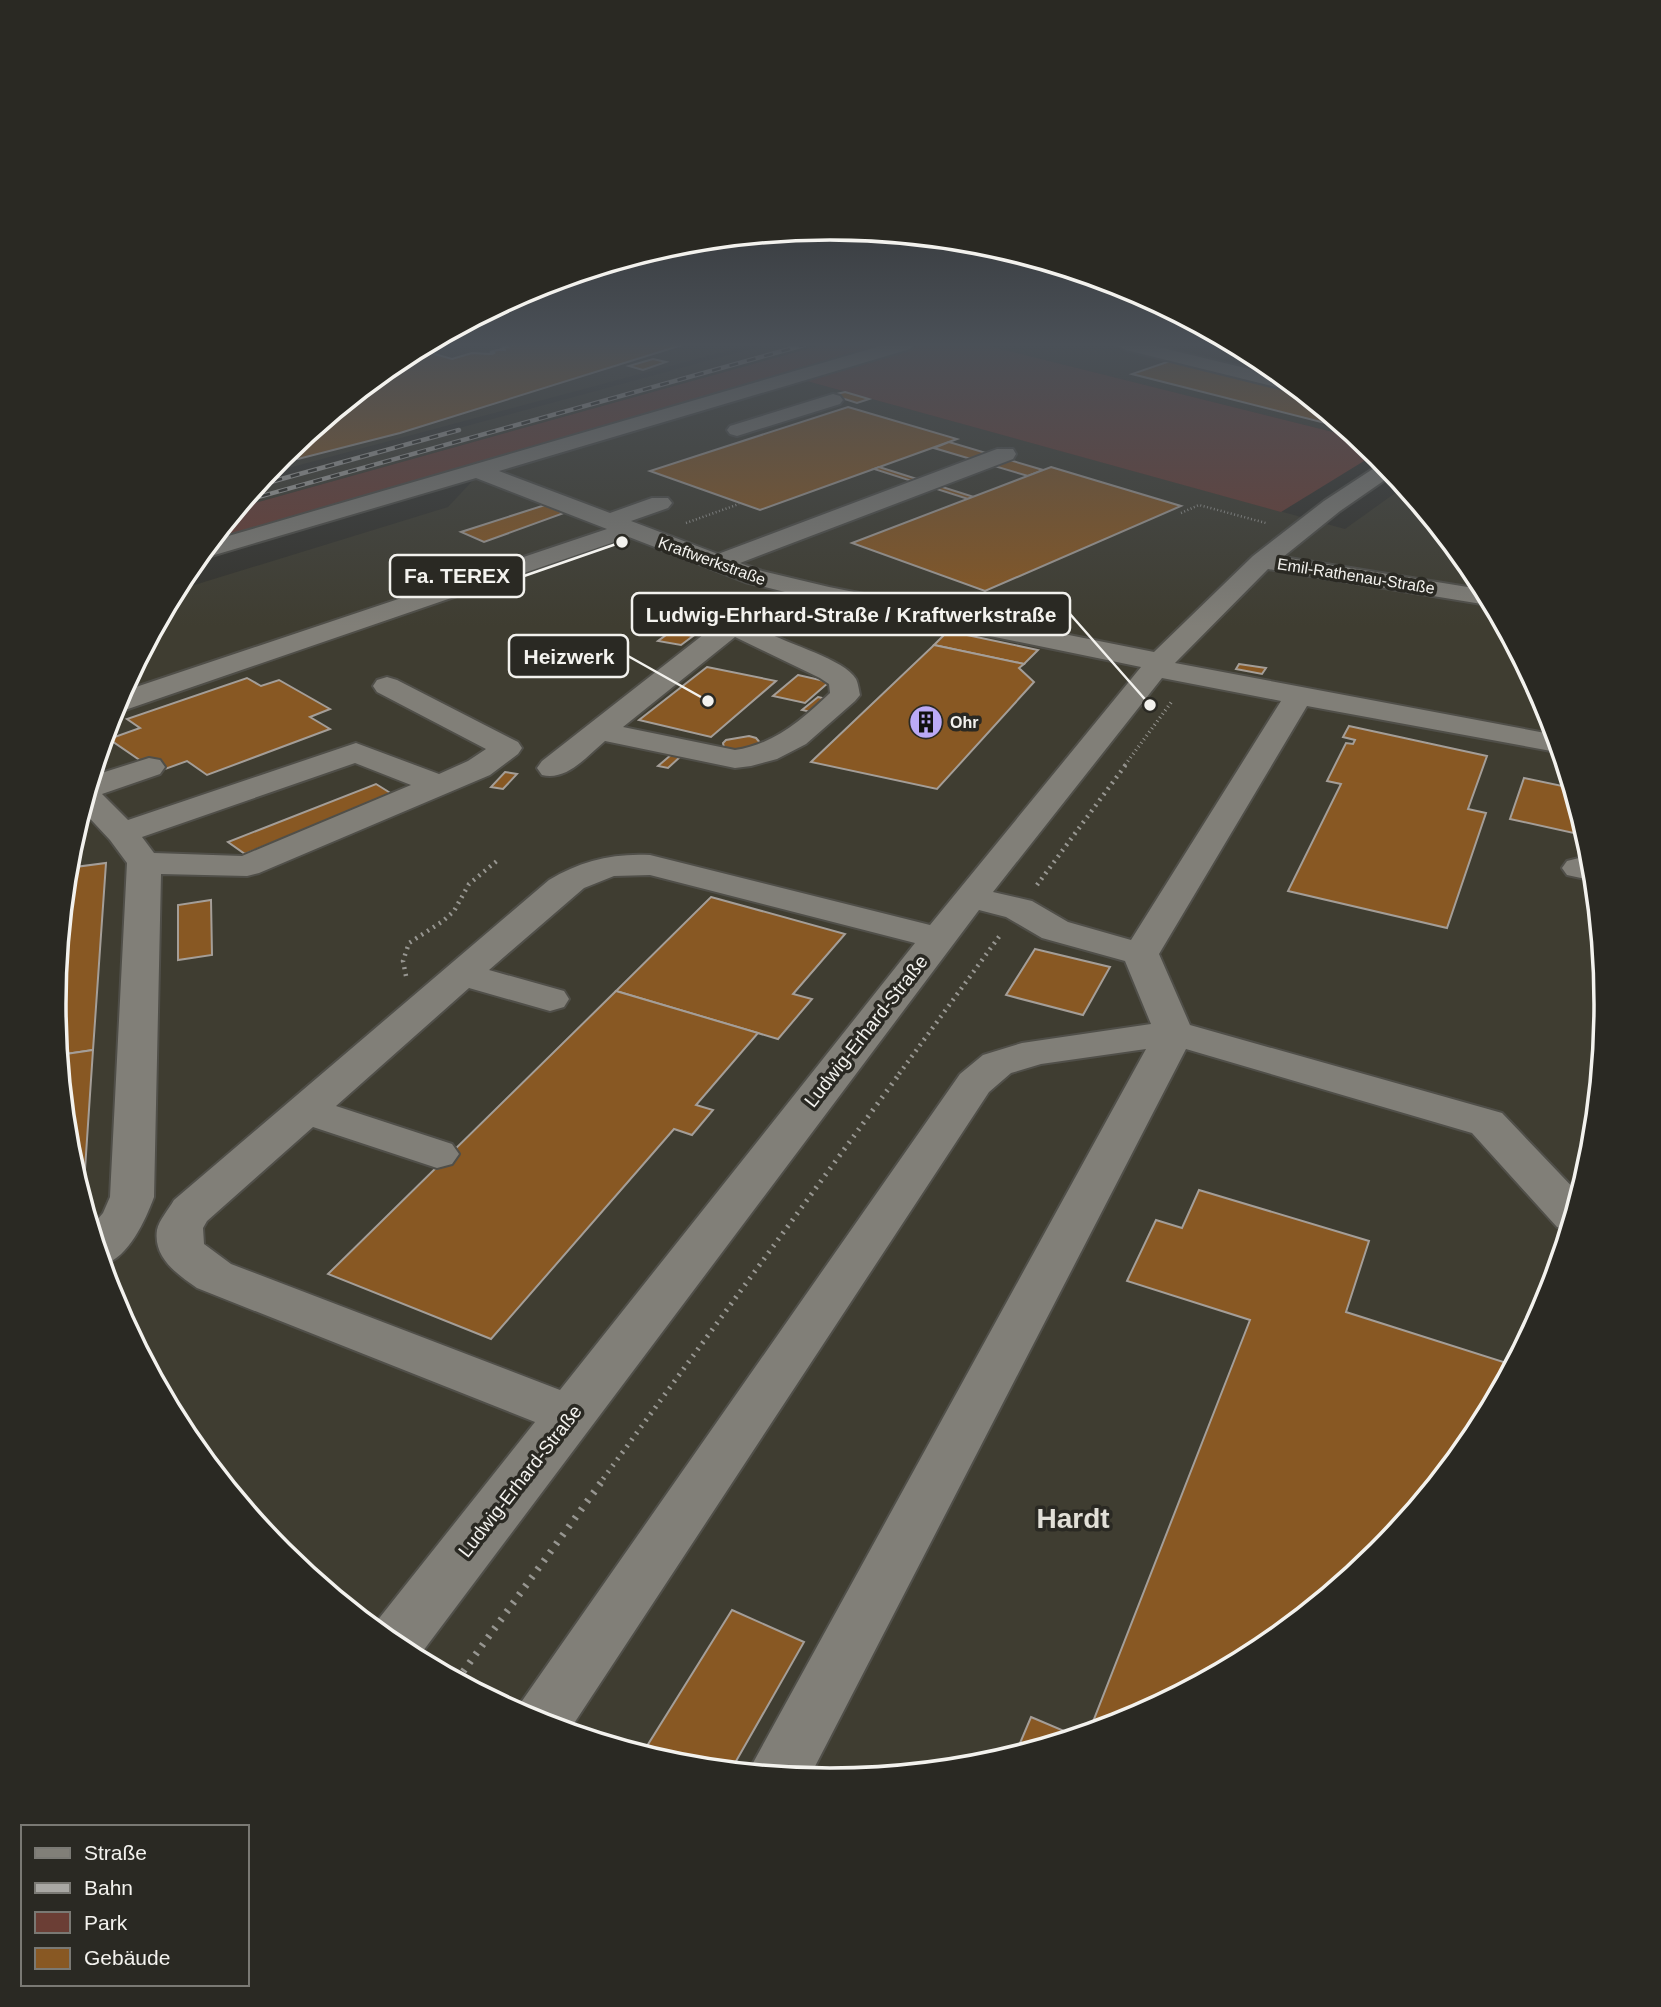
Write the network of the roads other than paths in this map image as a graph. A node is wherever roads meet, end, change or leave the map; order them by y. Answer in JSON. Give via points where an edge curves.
{"nodes":[{"id":1,"x":589,"y":439,"type":"edge"},
{"id":2,"x":1005,"y":454,"type":"dead end"},
{"id":3,"x":479,"y":471,"type":"junction"},
{"id":4,"x":1380,"y":473,"type":"edge"},
{"id":5,"x":660,"y":503,"type":"dead end"},
{"id":6,"x":618,"y":526,"type":"junction"},
{"id":7,"x":1268,"y":543,"type":"junction"},
{"id":8,"x":218,"y":546,"type":"edge"},
{"id":9,"x":715,"y":564,"type":"junction"},
{"id":10,"x":784,"y":586,"type":"junction"},
{"id":11,"x":1476,"y":595,"type":"edge"},
{"id":12,"x":735,"y":624,"type":"junction"},
{"id":13,"x":1169,"y":668,"type":"junction"},
{"id":14,"x":387,"y":687,"type":"dead end"},
{"id":15,"x":1299,"y":695,"type":"junction"},
{"id":16,"x":131,"y":698,"type":"edge"},
{"id":17,"x":597,"y":730,"type":"junction"},
{"id":18,"x":1548,"y":743,"type":"edge"},
{"id":19,"x":149,"y":767,"type":"dead end"},
{"id":20,"x":553,"y":768,"type":"dead end"},
{"id":21,"x":99,"y":784,"type":"edge"},
{"id":22,"x":442,"y":784,"type":"junction"},
{"id":23,"x":93,"y":804,"type":"edge"},
{"id":24,"x":133,"y":848,"type":"junction"},
{"id":25,"x":971,"y":897,"type":"junction"},
{"id":26,"x":938,"y":938,"type":"junction"},
{"id":27,"x":1148,"y":942,"type":"junction"},
{"id":28,"x":448,"y":986,"type":"junction"},
{"id":29,"x":550,"y":999,"type":"dead end"},
{"id":30,"x":1174,"y":1032,"type":"junction"},
{"id":31,"x":306,"y":1110,"type":"junction"},
{"id":32,"x":437,"y":1154,"type":"dead end"},
{"id":33,"x":1566,"y":1208,"type":"edge"},
{"id":34,"x":105,"y":1242,"type":"edge"},
{"id":35,"x":571,"y":1415,"type":"junction"},
{"id":36,"x":401,"y":1635,"type":"edge"},
{"id":37,"x":547,"y":1712,"type":"edge"},
{"id":38,"x":782,"y":1766,"type":"edge"}],
"edges":[{"from":1,"to":3,"type":"street"},
{"from":2,"to":9,"type":"street"},
{"from":3,"to":6,"type":"street","name":"Kraftwerkstraße"},
{"from":3,"to":8,"type":"street"},
{"from":4,"to":7,"type":"street","name":"Ludwig-Erhard-Straße"},
{"from":5,"to":6,"type":"street"},
{"from":6,"to":9,"type":"street","name":"Kraftwerkstraße"},
{"from":6,"to":16,"type":"street"},
{"from":7,"to":11,"type":"street","name":"Emil-Rathenau-Straße"},
{"from":7,"to":13,"type":"street","name":"Ludwig-Erhard-Straße"},
{"from":9,"to":10,"type":"street","name":"Kraftwerkstraße"},
{"from":10,"to":12,"type":"street"},
{"from":10,"to":13,"type":"street","name":"Kraftwerkstraße","via":[[974,619]]},
{"from":12,"to":17,"type":"street"},
{"from":12,"to":17,"type":"street","via":[[748,636],[825,666],[843,681],[845,695],[799,734],[753,758],[726,757]]},
{"from":13,"to":15,"type":"street","name":"Kraftwerkstraße"},
{"from":13,"to":25,"type":"street","name":"Ludwig-Erhard-Straße"},
{"from":14,"to":22,"type":"street","via":[[507,748],[479,768]]},
{"from":15,"to":18,"type":"street","name":"Kraftwerkstraße"},
{"from":15,"to":27,"type":"street"},
{"from":17,"to":20,"type":"street"},
{"from":19,"to":21,"type":"street"},
{"from":22,"to":24,"type":"street","via":[[247,866]]},
{"from":22,"to":24,"type":"street","via":[[356,752]]},
{"from":23,"to":24,"type":"street"},
{"from":24,"to":34,"type":"street","via":[[132,1197],[123,1219]]},
{"from":25,"to":26,"type":"street","name":"Ludwig-Erhard-Straße"},
{"from":25,"to":27,"type":"street","via":[[1019,909],[1055,930]]},
{"from":26,"to":28,"type":"street","via":[[650,865],[625,863],[600,867],[561,887]]},
{"from":26,"to":35,"type":"street","name":"Ludwig-Erhard-Straße"},
{"from":27,"to":30,"type":"street"},
{"from":28,"to":29,"type":"street"},
{"from":28,"to":31,"type":"street"},
{"from":30,"to":33,"type":"street","via":[[1487,1123]]},
{"from":30,"to":37,"type":"street","via":[[1036,1052],[997,1064],[974,1083]]},
{"from":30,"to":38,"type":"street"},
{"from":31,"to":32,"type":"street"},
{"from":31,"to":35,"type":"street","via":[[190,1211],[180,1228],[181,1249],[214,1276]]},
{"from":35,"to":36,"type":"street","name":"Ludwig-Erhard-Straße"}]}
